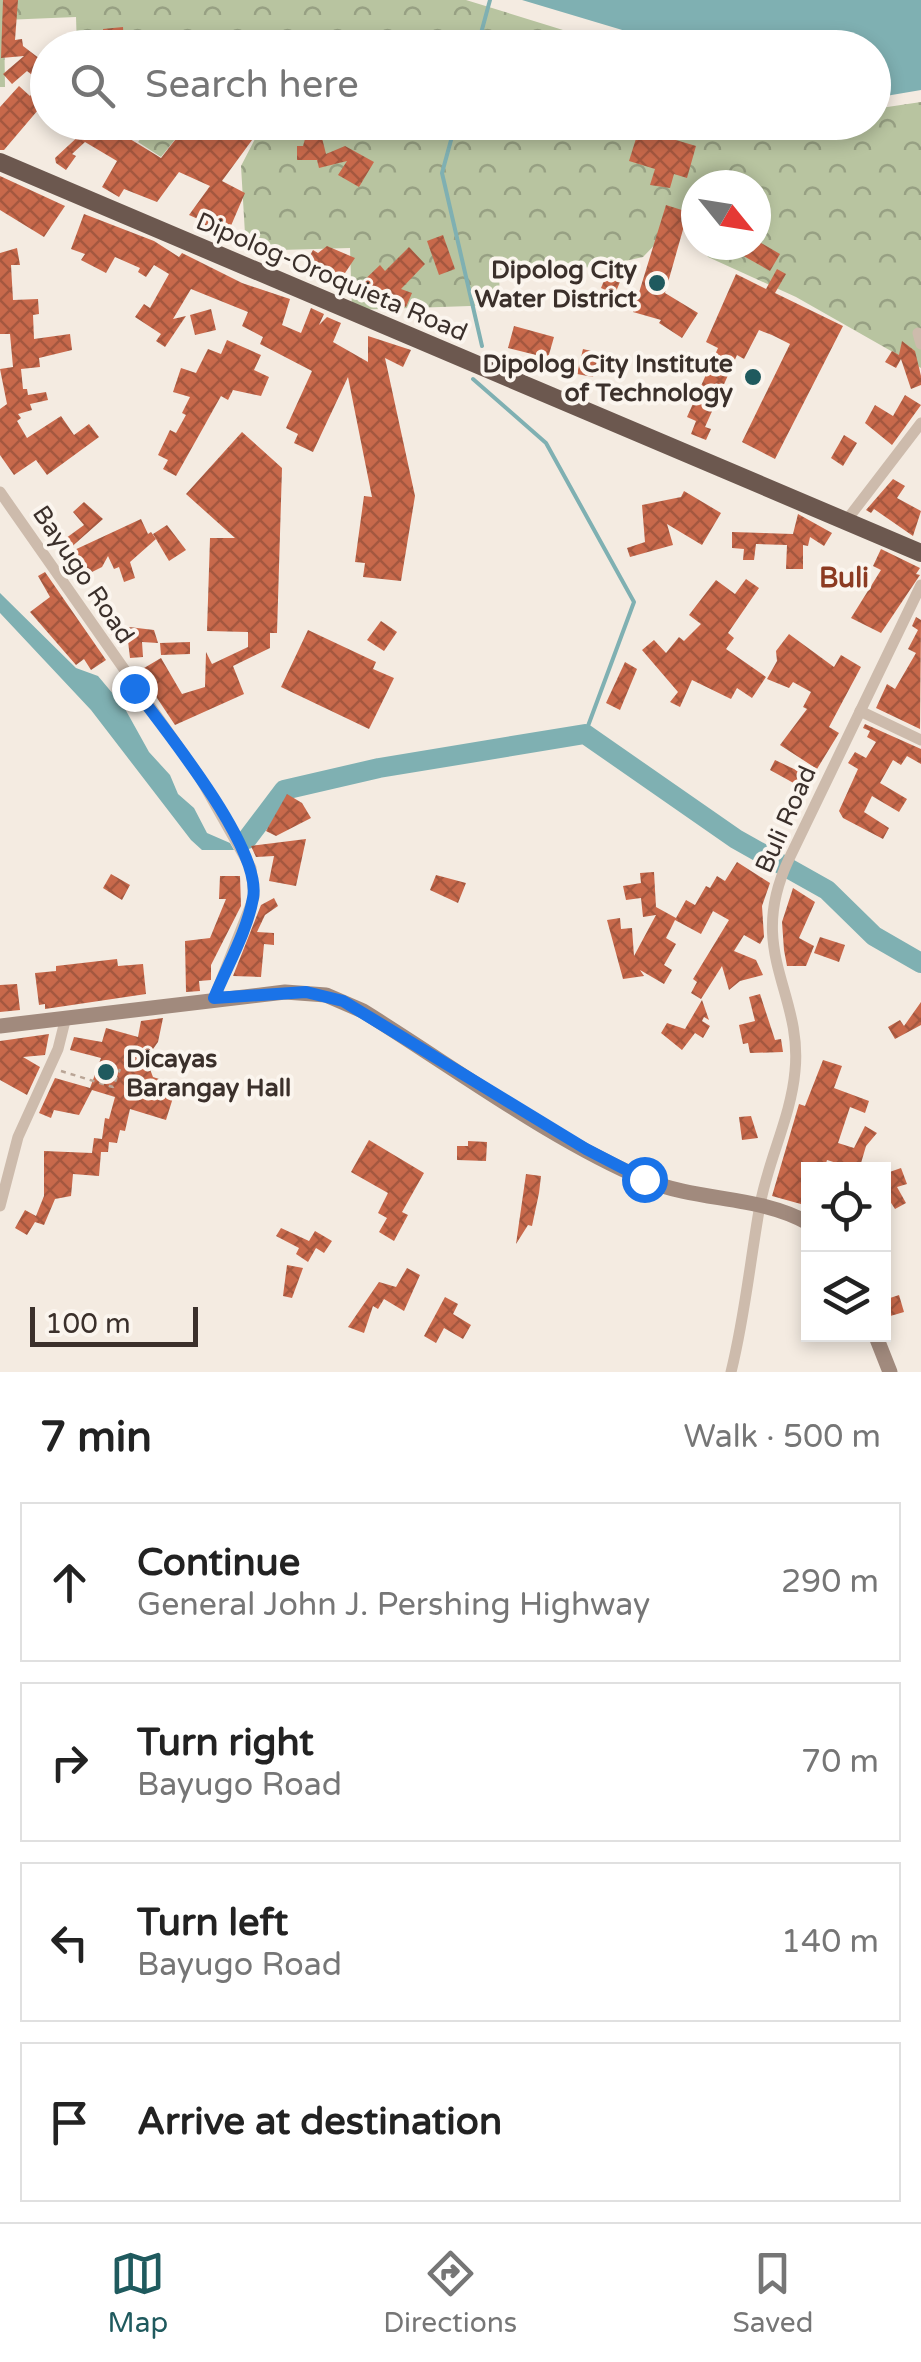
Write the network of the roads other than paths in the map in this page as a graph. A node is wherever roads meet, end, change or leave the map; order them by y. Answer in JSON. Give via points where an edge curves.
{"nodes":[{"id":1,"x":0,"y":162,"type":"edge"},
{"id":2,"x":921,"y":423,"type":"edge"},
{"id":3,"x":0,"y":492,"type":"edge"},
{"id":4,"x":846,"y":521,"type":"junction"},
{"id":5,"x":921,"y":553,"type":"edge"},
{"id":6,"x":921,"y":585,"type":"edge"},
{"id":7,"x":860,"y":711,"type":"junction"},
{"id":8,"x":921,"y":740,"type":"edge"},
{"id":9,"x":214,"y":998,"type":"junction"},
{"id":10,"x":66,"y":1022,"type":"junction"},
{"id":11,"x":0,"y":1026,"type":"edge"},
{"id":12,"x":760,"y":1204,"type":"junction"},
{"id":13,"x":0,"y":1206,"type":"edge"},
{"id":14,"x":801,"y":1219,"type":"edge"},
{"id":15,"x":878,"y":1342,"type":"edge"},
{"id":16,"x":731,"y":1372,"type":"edge"},
{"id":17,"x":890,"y":1372,"type":"edge"}],
"edges":[{"from":1,"to":4,"type":"highway","name":"Dipolog-Oroquieta Road"},
{"from":2,"to":4,"type":"street"},
{"from":3,"to":9,"type":"street","name":"Bayugo Road","via":[[199,776],[251,868],[254,897]]},
{"from":4,"to":5,"type":"highway","name":"Dipolog-Oroquieta Road"},
{"from":6,"to":7,"type":"street","name":"Buli Road"},
{"from":7,"to":8,"type":"street"},
{"from":7,"to":12,"type":"street","name":"Buli Road","via":[[780,878],[772,951],[795,1074]]},
{"from":9,"to":10,"type":"main road"},
{"from":9,"to":12,"type":"main road","via":[[306,992],[343,1001],[620,1168],[667,1188]]},
{"from":10,"to":11,"type":"main road"},
{"from":10,"to":13,"type":"street","via":[[18,1137]]},
{"from":12,"to":14,"type":"main road"},
{"from":12,"to":16,"type":"street","name":"Buli Road","via":[[752,1280]]},
{"from":15,"to":17,"type":"main road"}]}
